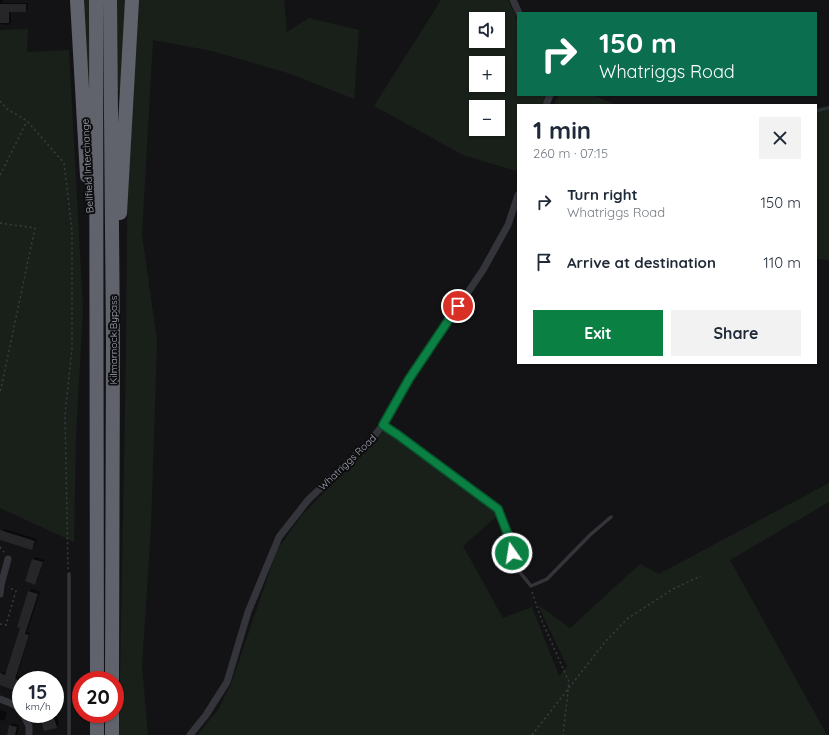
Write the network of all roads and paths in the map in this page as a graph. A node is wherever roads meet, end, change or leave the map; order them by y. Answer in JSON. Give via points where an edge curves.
{"nodes":[{"id":1,"x":77,"y":0,"type":"edge"},
{"id":2,"x":96,"y":0,"type":"edge"},
{"id":3,"x":110,"y":0,"type":"edge"},
{"id":4,"x":132,"y":0,"type":"edge"},
{"id":5,"x":514,"y":0,"type":"edge"},
{"id":6,"x":519,"y":12,"type":"edge"},
{"id":7,"x":0,"y":101,"type":"edge"},
{"id":8,"x":27,"y":122,"type":"junction"},
{"id":9,"x":0,"y":175,"type":"edge"},
{"id":10,"x":517,"y":198,"type":"edge"},
{"id":11,"x":0,"y":223,"type":"edge"},
{"id":12,"x":95,"y":332,"type":"junction"},
{"id":13,"x":113,"y":342,"type":"junction"},
{"id":14,"x":0,"y":393,"type":"edge"},
{"id":15,"x":383,"y":425,"type":"junction"},
{"id":16,"x":611,"y":517,"type":"dead end"},
{"id":17,"x":8,"y":559,"type":"dead end"},
{"id":18,"x":69,"y":574,"type":"joint"},
{"id":19,"x":701,"y":576,"type":"dead end"},
{"id":20,"x":1,"y":584,"type":"edge"},
{"id":21,"x":530,"y":586,"type":"junction"},
{"id":22,"x":0,"y":594,"type":"edge"},
{"id":23,"x":0,"y":624,"type":"edge"},
{"id":24,"x":96,"y":671,"type":"edge"},
{"id":25,"x":112,"y":671,"type":"edge"},
{"id":26,"x":568,"y":689,"type":"junction"},
{"id":27,"x":0,"y":699,"type":"edge"},
{"id":28,"x":12,"y":704,"type":"edge"},
{"id":29,"x":27,"y":723,"type":"edge"},
{"id":30,"x":97,"y":723,"type":"edge"},
{"id":31,"x":112,"y":723,"type":"edge"},
{"id":32,"x":29,"y":735,"type":"edge"},
{"id":33,"x":69,"y":735,"type":"edge"},
{"id":34,"x":97,"y":735,"type":"edge"},
{"id":35,"x":112,"y":735,"type":"edge"},
{"id":36,"x":190,"y":735,"type":"edge"},
{"id":37,"x":532,"y":735,"type":"edge"},
{"id":38,"x":562,"y":735,"type":"edge"}],
"edges":[{"from":1,"to":12,"type":"highway","name":"Bellfield Interchange"},
{"from":2,"to":12,"type":"highway","name":"Kilmarnock Bypass"},
{"from":3,"to":13,"type":"highway","name":"Kilmarnock Bypass"},
{"from":4,"to":13,"type":"highway"},
{"from":5,"to":6,"type":"street"},
{"from":7,"to":8,"type":"path","via":[[7,109]]},
{"from":8,"to":9,"type":"path"},
{"from":8,"to":18,"type":"path","via":[[64,163],[72,231],[72,349],[65,414]]},
{"from":10,"to":15,"type":"street","name":"Whatriggs Road","via":[[508,226],[486,264],[409,379]]},
{"from":11,"to":14,"type":"path","via":[[35,228]]},
{"from":12,"to":24,"type":"highway","name":"Kilmarnock Bypass"},
{"from":13,"to":25,"type":"highway","name":"Kilmarnock Bypass"},
{"from":15,"to":21,"type":"lane","via":[[498,509],[510,540],[514,566]]},
{"from":15,"to":36,"type":"street","name":"Whatriggs Road","via":[[370,441],[308,500],[279,536],[248,612],[227,682]]},
{"from":16,"to":21,"type":"lane","via":[[547,578]]},
{"from":17,"to":20,"type":"street"},
{"from":18,"to":33,"type":"lane"},
{"from":19,"to":26,"type":"path","via":[[673,589],[627,619]]},
{"from":20,"to":22,"type":"street"},
{"from":20,"to":23,"type":"path","via":[[16,591],[6,625]]},
{"from":21,"to":26,"type":"path","via":[[542,621],[569,682]]},
{"from":26,"to":37,"type":"path"},
{"from":26,"to":38,"type":"path"},
{"from":27,"to":28,"type":"street"},
{"from":29,"to":32,"type":"street"},
{"from":30,"to":34,"type":"highway"},
{"from":31,"to":35,"type":"highway"}]}
